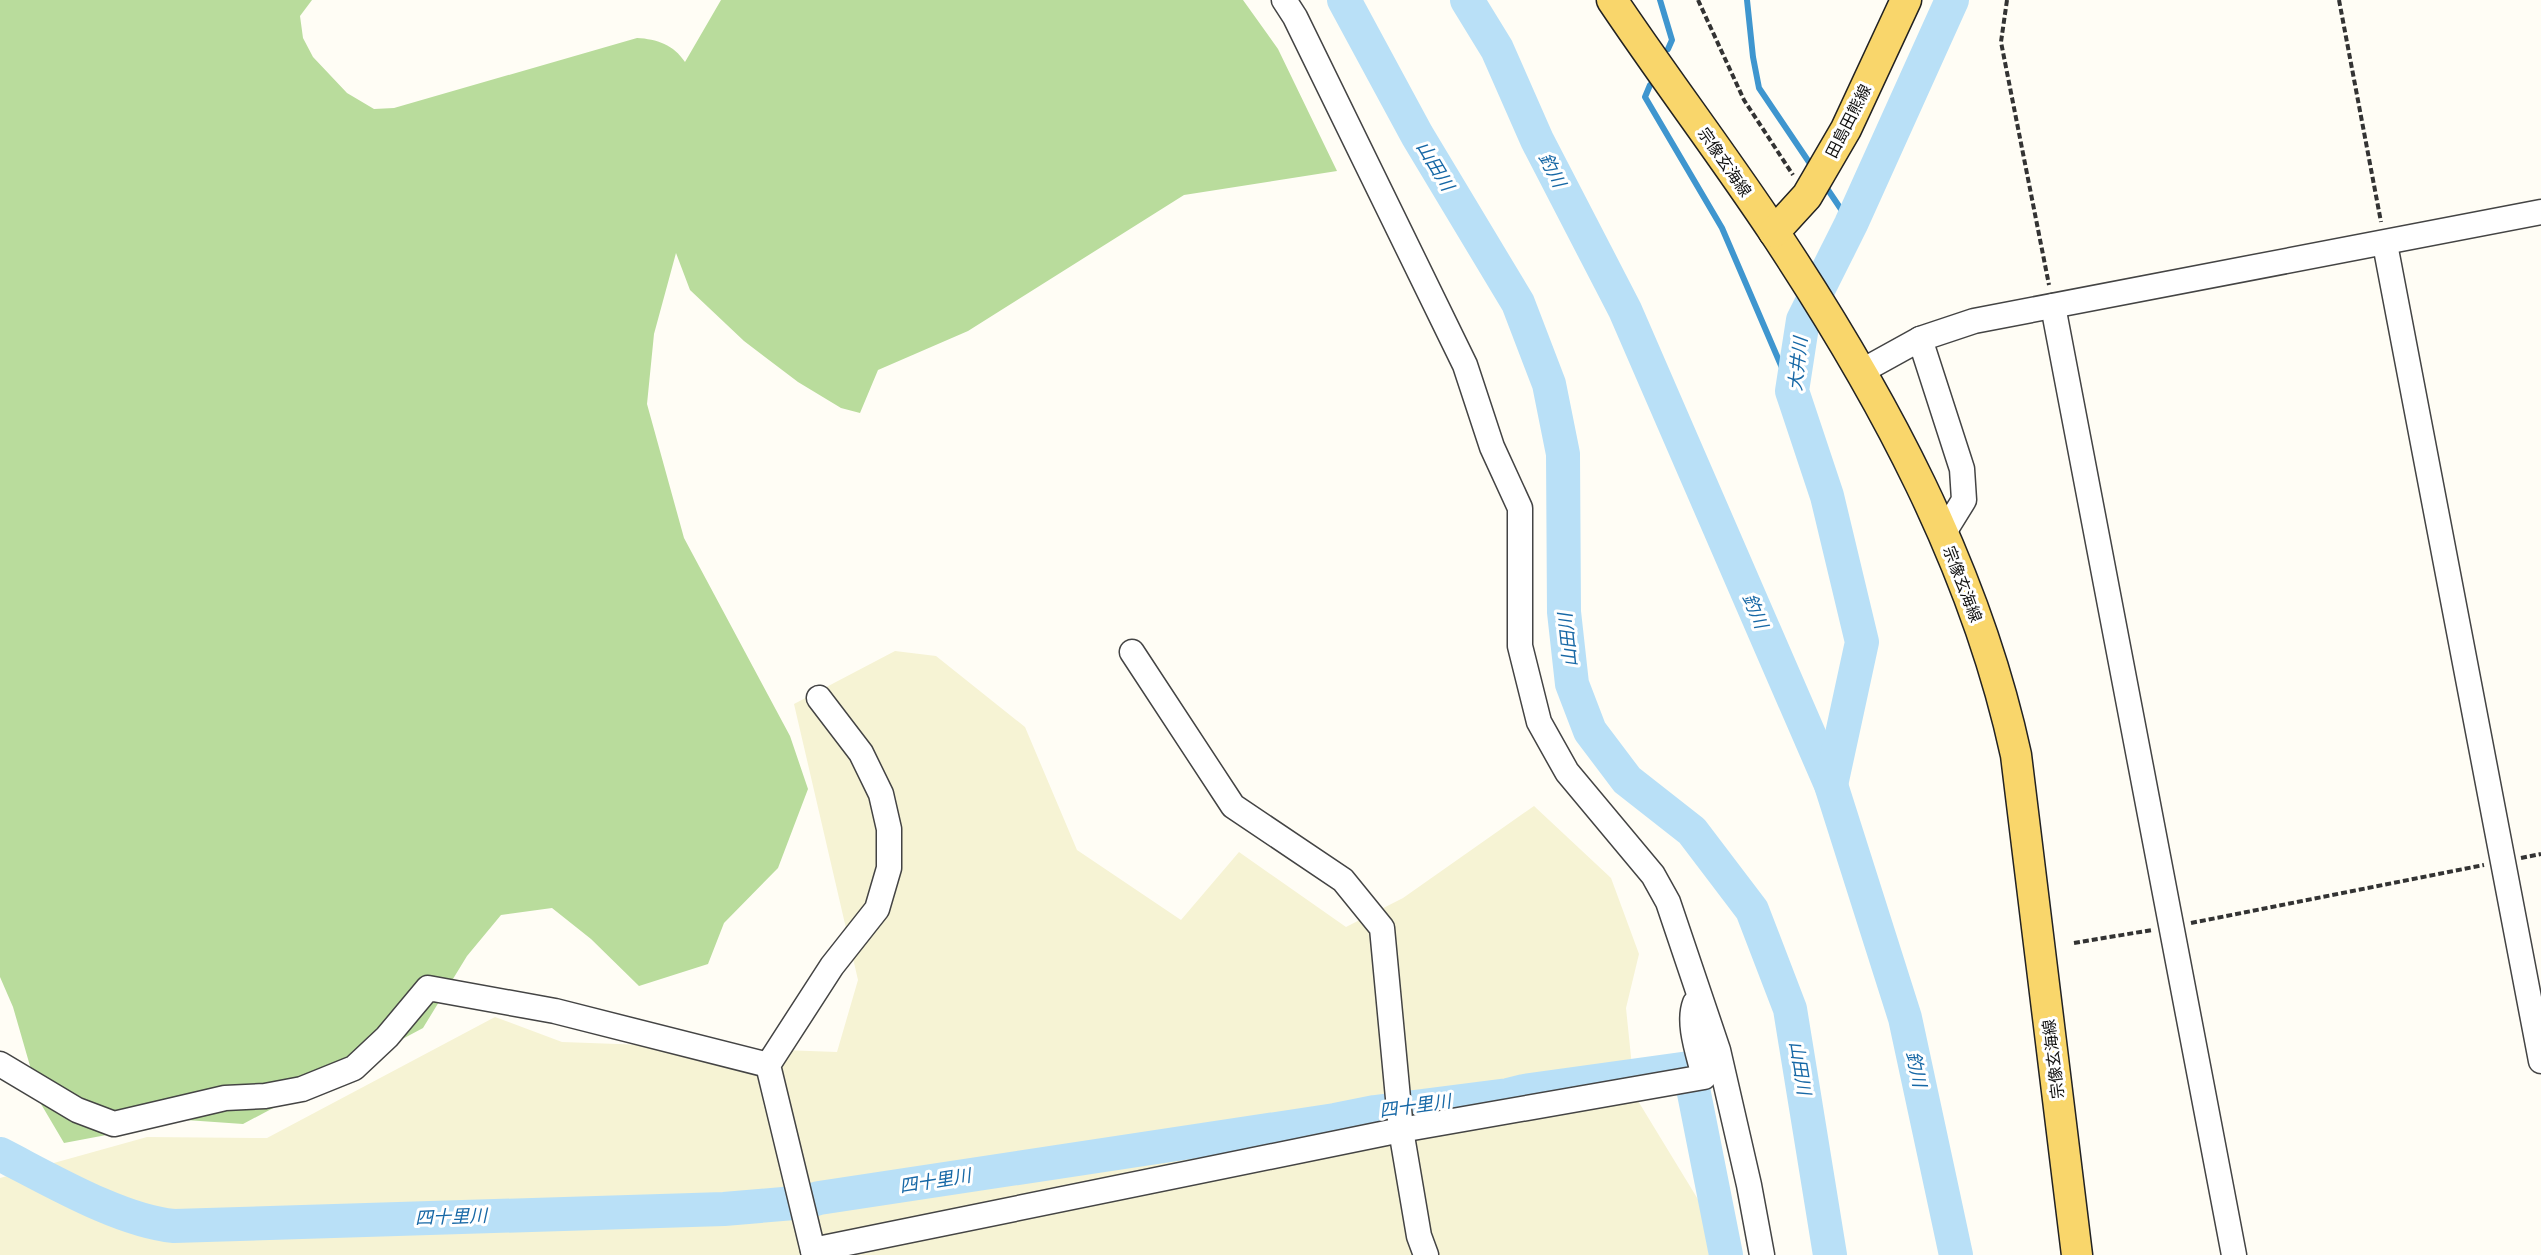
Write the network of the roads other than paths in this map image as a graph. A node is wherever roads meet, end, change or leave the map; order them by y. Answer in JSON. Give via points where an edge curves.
{"nodes":[{"id":1,"x":1284,"y":0,"type":"edge"},
{"id":2,"x":1612,"y":0,"type":"edge"},
{"id":3,"x":1906,"y":0,"type":"edge"},
{"id":4,"x":2541,"y":212,"type":"edge"},
{"id":5,"x":1774,"y":232,"type":"junction"},
{"id":6,"x":2385,"y":244,"type":"junction"},
{"id":7,"x":2053,"y":306,"type":"junction"},
{"id":8,"x":1920,"y":339,"type":"junction"},
{"id":9,"x":1862,"y":371,"type":"junction"},
{"id":10,"x":1943,"y":534,"type":"junction"},
{"id":11,"x":1132,"y":652,"type":"dead end"},
{"id":12,"x":819,"y":698,"type":"dead end"},
{"id":13,"x":1698,"y":995,"type":"junction"},
{"id":14,"x":2541,"y":1060,"type":"edge"},
{"id":15,"x":0,"y":1064,"type":"edge"},
{"id":16,"x":768,"y":1065,"type":"junction"},
{"id":17,"x":1401,"y":1130,"type":"junction"},
{"id":18,"x":814,"y":1252,"type":"edge"},
{"id":19,"x":1426,"y":1255,"type":"edge"},
{"id":20,"x":1762,"y":1255,"type":"edge"},
{"id":21,"x":2077,"y":1255,"type":"edge"},
{"id":22,"x":2234,"y":1255,"type":"edge"}],
"edges":[{"from":1,"to":13,"type":"street","via":[[1466,365],[1492,447],[1520,508],[1520,646],[1539,722],[1567,772],[1653,875],[1668,903]]},
{"from":2,"to":5,"type":"main road","name":"宗像玄海線"},
{"from":3,"to":5,"type":"main road","name":"田島田熊線","via":[[1846,129],[1814,184]]},
{"from":4,"to":6,"type":"street"},
{"from":5,"to":9,"type":"main road","name":"宗像玄海線"},
{"from":6,"to":7,"type":"street"},
{"from":6,"to":14,"type":"street"},
{"from":7,"to":8,"type":"street","via":[[1974,321]]},
{"from":7,"to":22,"type":"street"},
{"from":8,"to":9,"type":"street"},
{"from":8,"to":10,"type":"street","via":[[1962,469],[1964,500]]},
{"from":9,"to":10,"type":"main road","name":"宗像玄海線"},
{"from":10,"to":21,"type":"main road","name":"宗像玄海線","via":[[1991,659],[2016,755]]},
{"from":11,"to":17,"type":"street","via":[[1233,806],[1344,880],[1382,928]]},
{"from":12,"to":16,"type":"street","via":[[861,753],[881,794],[889,829],[889,868],[877,909],[832,966]]},
{"from":13,"to":17,"type":"street","via":[[1692,1010],[1704,1077]]},
{"from":13,"to":20,"type":"street","via":[[1718,1050]]},
{"from":15,"to":16,"type":"street","via":[[77,1110],[114,1124],[225,1098],[302,1089],[354,1068],[387,1037],[428,988],[555,1011]]},
{"from":16,"to":18,"type":"street"},
{"from":17,"to":18,"type":"street"},
{"from":17,"to":19,"type":"street","via":[[1419,1236]]}]}
